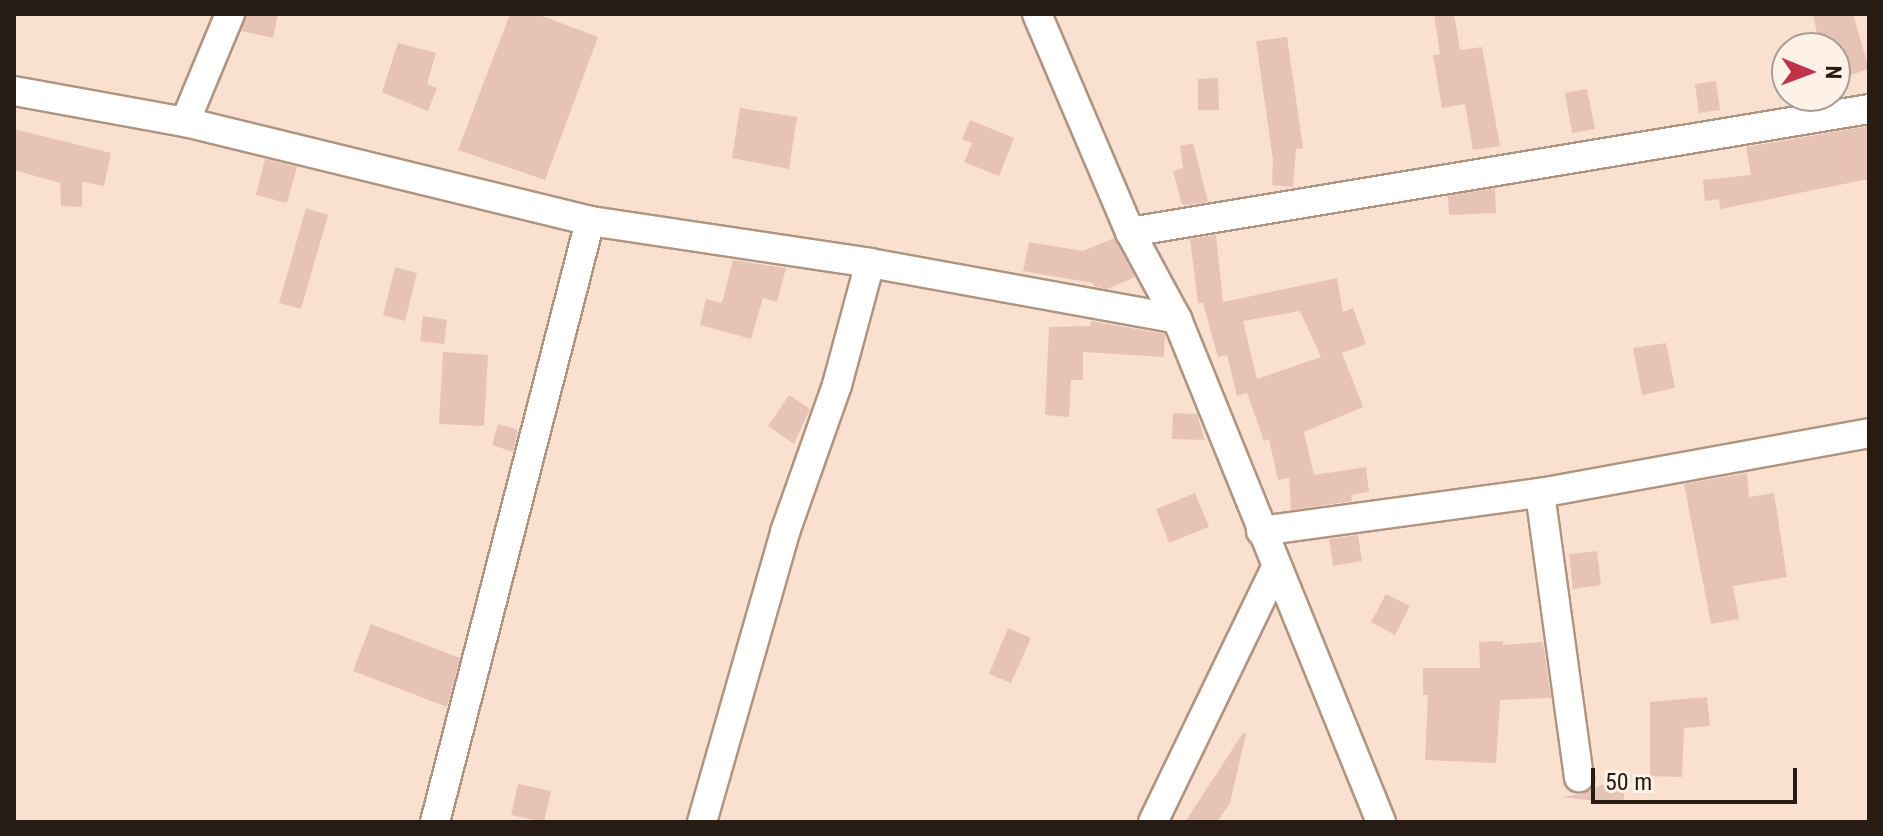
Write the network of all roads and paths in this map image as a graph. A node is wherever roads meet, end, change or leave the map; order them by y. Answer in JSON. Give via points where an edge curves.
{"nodes":[{"id":1,"x":230,"y":14,"type":"edge"},
{"id":2,"x":1037,"y":14,"type":"edge"},
{"id":3,"x":14,"y":91,"type":"edge"},
{"id":4,"x":1869,"y":109,"type":"edge"},
{"id":5,"x":185,"y":122,"type":"junction"},
{"id":6,"x":590,"y":221,"type":"junction"},
{"id":7,"x":1130,"y":232,"type":"junction"},
{"id":8,"x":870,"y":263,"type":"junction"},
{"id":9,"x":1177,"y":319,"type":"junction"},
{"id":10,"x":1869,"y":433,"type":"edge"},
{"id":11,"x":1540,"y":493,"type":"junction"},
{"id":12,"x":1261,"y":531,"type":"junction"},
{"id":13,"x":1276,"y":567,"type":"junction"},
{"id":14,"x":1579,"y":777,"type":"dead end"},
{"id":15,"x":435,"y":822,"type":"edge"},
{"id":16,"x":702,"y":822,"type":"edge"},
{"id":17,"x":1153,"y":822,"type":"edge"},
{"id":18,"x":1381,"y":822,"type":"edge"}],
"edges":[{"from":1,"to":5,"type":"street"},
{"from":2,"to":7,"type":"street"},
{"from":3,"to":5,"type":"street"},
{"from":4,"to":7,"type":"street"},
{"from":5,"to":6,"type":"street"},
{"from":6,"to":8,"type":"street"},
{"from":6,"to":15,"type":"street"},
{"from":7,"to":9,"type":"street"},
{"from":8,"to":9,"type":"street"},
{"from":8,"to":16,"type":"street"},
{"from":9,"to":12,"type":"street"},
{"from":10,"to":11,"type":"street"},
{"from":11,"to":12,"type":"street"},
{"from":11,"to":14,"type":"street"},
{"from":12,"to":13,"type":"street"},
{"from":13,"to":17,"type":"street"},
{"from":13,"to":18,"type":"street"}]}
